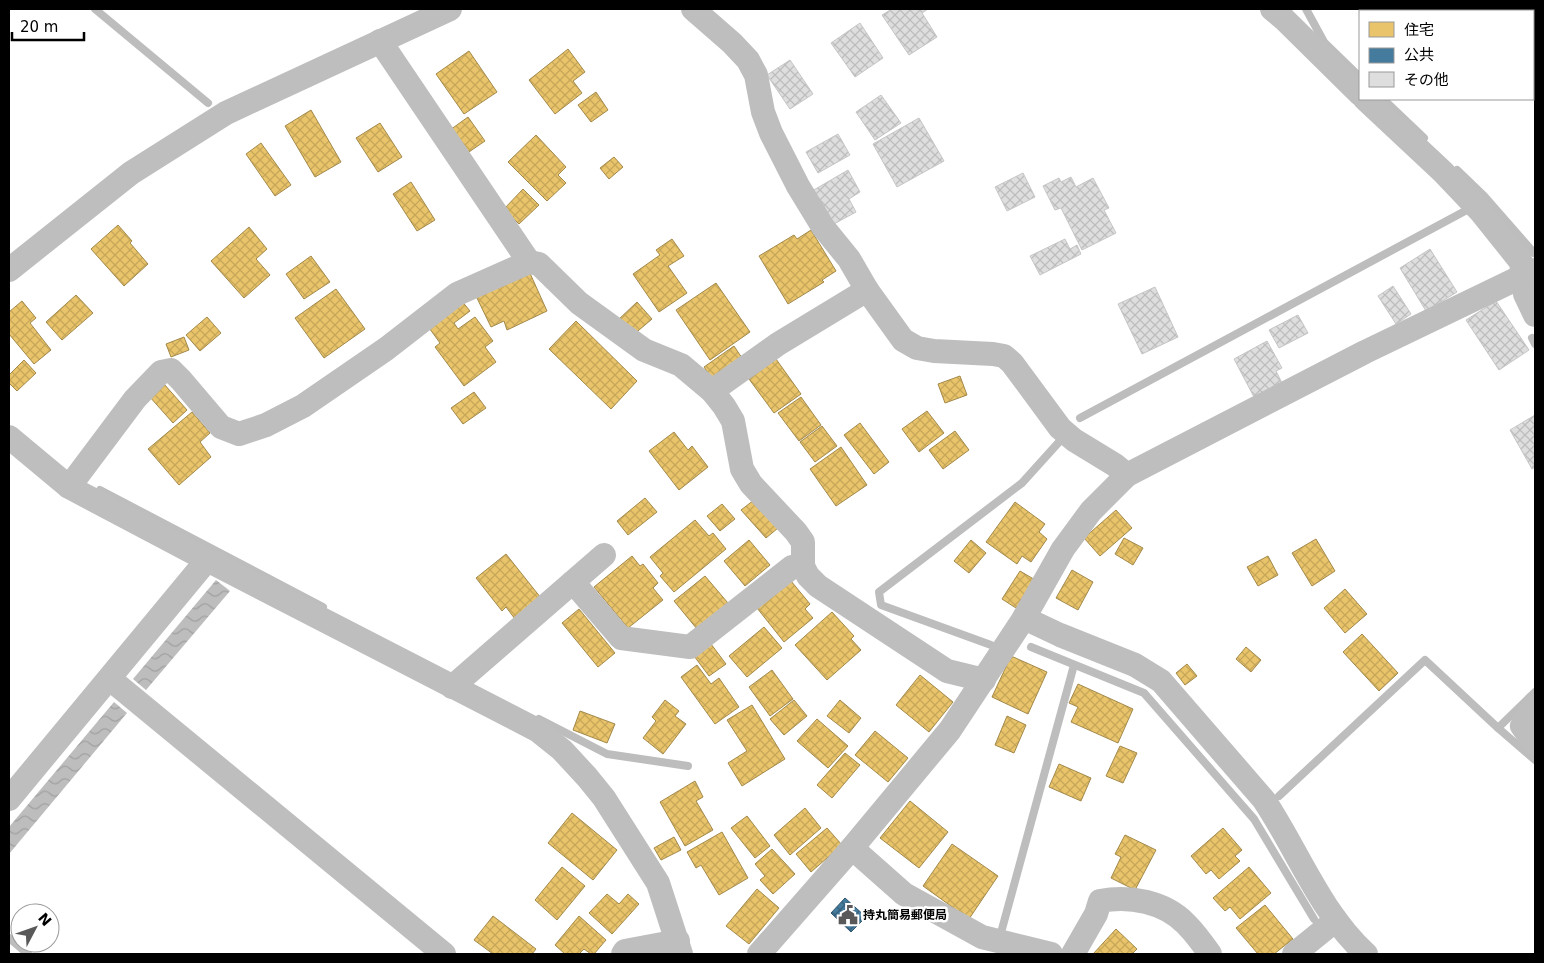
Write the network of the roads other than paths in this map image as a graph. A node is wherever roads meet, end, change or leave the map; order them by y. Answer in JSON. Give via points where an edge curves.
{"nodes":[{"id":1,"x":450,"y":9,"type":"edge"},
{"id":2,"x":693,"y":9,"type":"edge"},
{"id":3,"x":1272,"y":9,"type":"edge"},
{"id":4,"x":380,"y":41,"type":"junction"},
{"id":5,"x":1359,"y":93,"type":"edge"},
{"id":6,"x":1366,"y":100,"type":"edge"},
{"id":7,"x":529,"y":262,"type":"junction"},
{"id":8,"x":9,"y":270,"type":"edge"},
{"id":9,"x":1529,"y":273,"type":"edge"},
{"id":10,"x":867,"y":290,"type":"junction"},
{"id":11,"x":1535,"y":314,"type":"edge"},
{"id":12,"x":712,"y":391,"type":"junction"},
{"id":13,"x":9,"y":436,"type":"edge"},
{"id":14,"x":1127,"y":474,"type":"junction"},
{"id":15,"x":70,"y":487,"type":"junction"},
{"id":16,"x":604,"y":555,"type":"dead end"},
{"id":17,"x":207,"y":560,"type":"junction"},
{"id":18,"x":803,"y":566,"type":"junction"},
{"id":19,"x":573,"y":582,"type":"junction"},
{"id":20,"x":1024,"y":618,"type":"junction"},
{"id":21,"x":110,"y":679,"type":"junction"},
{"id":22,"x":984,"y":680,"type":"junction"},
{"id":23,"x":452,"y":687,"type":"junction"},
{"id":24,"x":1535,"y":707,"type":"edge"},
{"id":25,"x":1535,"y":744,"type":"edge"},
{"id":26,"x":9,"y":799,"type":"edge"},
{"id":27,"x":852,"y":848,"type":"junction"},
{"id":28,"x":1336,"y":920,"type":"junction"},
{"id":29,"x":980,"y":946,"type":"edge"},
{"id":30,"x":679,"y":948,"type":"edge"},
{"id":31,"x":444,"y":954,"type":"edge"},
{"id":32,"x":623,"y":954,"type":"edge"},
{"id":33,"x":759,"y":954,"type":"edge"},
{"id":34,"x":1051,"y":954,"type":"edge"},
{"id":35,"x":1073,"y":954,"type":"edge"},
{"id":36,"x":1210,"y":954,"type":"edge"},
{"id":37,"x":1294,"y":954,"type":"edge"},
{"id":38,"x":1366,"y":954,"type":"edge"}],
"edges":[{"from":1,"to":4,"type":"street"},
{"from":2,"to":10,"type":"street","via":[[748,60],[756,75],[771,133],[798,186],[823,227],[850,259]]},
{"from":3,"to":5,"type":"street"},
{"from":4,"to":7,"type":"street"},
{"from":4,"to":8,"type":"street","via":[[226,113],[131,173]]},
{"from":6,"to":9,"type":"street","via":[[1481,212]]},
{"from":7,"to":12,"type":"street","via":[[539,264],[579,303],[644,350],[681,365]]},
{"from":7,"to":15,"type":"street","via":[[457,294],[386,349],[303,406],[266,425],[239,434],[221,427],[171,370],[161,372],[135,399]]},
{"from":9,"to":11,"type":"street","via":[[1524,294]]},
{"from":9,"to":14,"type":"street"},
{"from":10,"to":12,"type":"street","via":[[778,344]]},
{"from":10,"to":14,"type":"street","via":[[903,340],[916,348],[1004,356],[1060,428]]},
{"from":12,"to":18,"type":"street","via":[[733,421],[742,469],[751,484],[803,542]]},
{"from":13,"to":15,"type":"street"},
{"from":14,"to":20,"type":"street","via":[[1091,510]]},
{"from":15,"to":17,"type":"street"},
{"from":16,"to":19,"type":"street"},
{"from":17,"to":21,"type":"street"},
{"from":17,"to":23,"type":"street"},
{"from":18,"to":19,"type":"street","via":[[792,567],[690,647],[621,638]]},
{"from":18,"to":22,"type":"street","via":[[818,586],[947,671]]},
{"from":19,"to":23,"type":"street"},
{"from":20,"to":22,"type":"street"},
{"from":20,"to":28,"type":"street","via":[[1135,665],[1161,681],[1264,800]]},
{"from":21,"to":26,"type":"street"},
{"from":21,"to":31,"type":"street"},
{"from":22,"to":27,"type":"street","via":[[950,730]]},
{"from":23,"to":30,"type":"street","via":[[537,730],[562,750],[587,777],[658,883]]},
{"from":24,"to":25,"type":"street","via":[[1522,726]]},
{"from":27,"to":29,"type":"street","via":[[904,894]]},
{"from":27,"to":33,"type":"street"},
{"from":28,"to":37,"type":"street"},
{"from":28,"to":38,"type":"street"},
{"from":29,"to":34,"type":"street"},
{"from":30,"to":32,"type":"street","via":[[625,951]]},
{"from":35,"to":36,"type":"street","via":[[1100,901],[1113,898],[1143,901],[1166,908],[1186,924]]}]}
